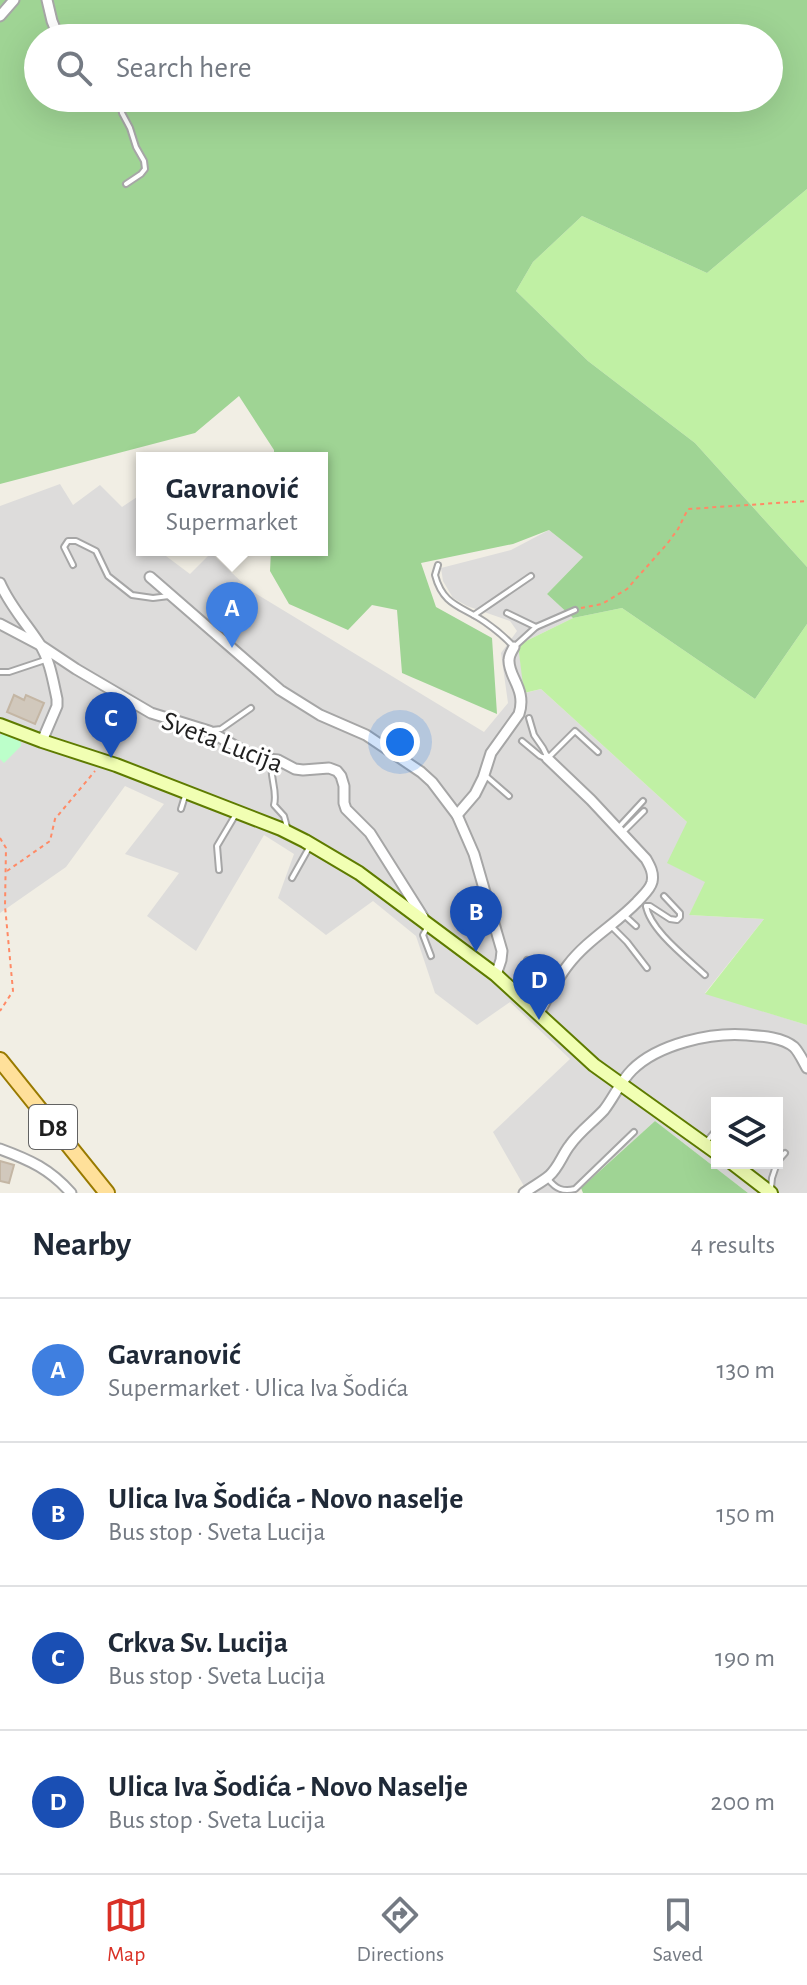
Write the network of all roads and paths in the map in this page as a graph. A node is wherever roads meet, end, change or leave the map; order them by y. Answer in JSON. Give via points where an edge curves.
{"nodes":[{"id":1,"x":14,"y":0,"type":"edge"},
{"id":2,"x":47,"y":0,"type":"edge"},
{"id":3,"x":0,"y":16,"type":"edge"},
{"id":4,"x":53,"y":24,"type":"edge"},
{"id":5,"x":122,"y":112,"type":"edge"},
{"id":6,"x":126,"y":184,"type":"dead end"},
{"id":7,"x":807,"y":501,"type":"edge"},
{"id":8,"x":73,"y":565,"type":"dead end"},
{"id":9,"x":438,"y":565,"type":"dead end"},
{"id":10,"x":531,"y":576,"type":"dead end"},
{"id":11,"x":150,"y":577,"type":"dead end"},
{"id":12,"x":0,"y":583,"type":"edge"},
{"id":13,"x":171,"y":596,"type":"junction"},
{"id":14,"x":575,"y":610,"type":"joint"},
{"id":15,"x":507,"y":613,"type":"dead end"},
{"id":16,"x":474,"y":616,"type":"junction"},
{"id":17,"x":0,"y":624,"type":"edge"},
{"id":18,"x":536,"y":627,"type":"junction"},
{"id":19,"x":40,"y":645,"type":"junction"},
{"id":20,"x":514,"y":647,"type":"junction"},
{"id":21,"x":47,"y":659,"type":"junction"},
{"id":22,"x":0,"y":672,"type":"edge"},
{"id":23,"x":251,"y":708,"type":"dead end"},
{"id":24,"x":529,"y":718,"type":"dead end"},
{"id":25,"x":0,"y":725,"type":"edge"},
{"id":26,"x":209,"y":731,"type":"junction"},
{"id":27,"x":42,"y":741,"type":"junction"},
{"id":28,"x":522,"y":741,"type":"dead end"},
{"id":29,"x":598,"y":752,"type":"dead end"},
{"id":30,"x":547,"y":758,"type":"junction"},
{"id":31,"x":272,"y":759,"type":"junction"},
{"id":32,"x":484,"y":774,"type":"junction"},
{"id":33,"x":91,"y":776,"type":"dead end"},
{"id":34,"x":186,"y":792,"type":"junction"},
{"id":35,"x":509,"y":796,"type":"dead end"},
{"id":36,"x":643,"y":801,"type":"dead end"},
{"id":37,"x":181,"y":809,"type":"dead end"},
{"id":38,"x":644,"y":811,"type":"dead end"},
{"id":39,"x":237,"y":812,"type":"junction"},
{"id":40,"x":457,"y":815,"type":"junction"},
{"id":41,"x":620,"y":831,"type":"junction"},
{"id":42,"x":288,"y":832,"type":"junction"},
{"id":43,"x":0,"y":838,"type":"edge"},
{"id":44,"x":311,"y":844,"type":"junction"},
{"id":45,"x":219,"y":870,"type":"dead end"},
{"id":46,"x":6,"y":872,"type":"junction"},
{"id":47,"x":292,"y":878,"type":"dead end"},
{"id":48,"x":664,"y":896,"type":"dead end"},
{"id":49,"x":642,"y":903,"type":"junction"},
{"id":50,"x":624,"y":915,"type":"junction"},
{"id":51,"x":428,"y":926,"type":"junction"},
{"id":52,"x":611,"y":926,"type":"junction"},
{"id":53,"x":636,"y":926,"type":"dead end"},
{"id":54,"x":431,"y":956,"type":"dead end"},
{"id":55,"x":527,"y":960,"type":"dead end"},
{"id":56,"x":647,"y":968,"type":"dead end"},
{"id":57,"x":496,"y":975,"type":"junction"},
{"id":58,"x":705,"y":975,"type":"dead end"},
{"id":59,"x":554,"y":988,"type":"junction"},
{"id":60,"x":0,"y":1011,"type":"edge"},
{"id":61,"x":539,"y":1013,"type":"junction"},
{"id":62,"x":0,"y":1060,"type":"edge"},
{"id":63,"x":807,"y":1068,"type":"edge"},
{"id":64,"x":619,"y":1084,"type":"junction"},
{"id":65,"x":634,"y":1132,"type":"dead end"},
{"id":66,"x":711,"y":1136,"type":"edge"},
{"id":67,"x":705,"y":1144,"type":"junction"},
{"id":68,"x":711,"y":1148,"type":"edge"},
{"id":69,"x":0,"y":1149,"type":"edge"},
{"id":70,"x":785,"y":1153,"type":"dead end"},
{"id":71,"x":783,"y":1156,"type":"edge"},
{"id":72,"x":740,"y":1169,"type":"edge"},
{"id":73,"x":775,"y":1169,"type":"edge"},
{"id":74,"x":548,"y":1178,"type":"junction"},
{"id":75,"x":71,"y":1193,"type":"edge"},
{"id":76,"x":107,"y":1193,"type":"edge"},
{"id":77,"x":524,"y":1193,"type":"edge"},
{"id":78,"x":771,"y":1193,"type":"edge"}],
"edges":[{"from":1,"to":3,"type":"street"},
{"from":2,"to":4,"type":"street"},
{"from":5,"to":6,"type":"lane","via":[[145,169]]},
{"from":7,"to":14,"type":"path","via":[[688,509],[667,544],[627,589],[602,604]]},
{"from":8,"to":13,"type":"lane","via":[[64,547],[68,541],[96,551],[108,576],[132,595]]},
{"from":9,"to":16,"type":"lane","via":[[435,575],[445,596]]},
{"from":10,"to":16,"type":"lane"},
{"from":11,"to":13,"type":"street"},
{"from":12,"to":19,"type":"street","name":"Sveta Lucija"},
{"from":13,"to":40,"type":"street","via":[[280,690],[366,735],[421,772]]},
{"from":14,"to":18,"type":"lane"},
{"from":15,"to":18,"type":"lane"},
{"from":16,"to":20,"type":"lane"},
{"from":17,"to":19,"type":"street","name":"Sveta Lucija"},
{"from":18,"to":20,"type":"lane"},
{"from":19,"to":21,"type":"street","name":"Sveta Lucija"},
{"from":19,"to":26,"type":"street","name":"Sveta Lucija","via":[[151,713]]},
{"from":20,"to":32,"type":"street","via":[[509,663],[521,707],[491,753]]},
{"from":21,"to":22,"type":"lane"},
{"from":21,"to":27,"type":"street","name":"Sveta Lucija","via":[[57,706]]},
{"from":23,"to":26,"type":"lane","via":[[221,729]]},
{"from":24,"to":30,"type":"lane"},
{"from":25,"to":27,"type":"street","name":"Sveta Lucija"},
{"from":26,"to":31,"type":"street","name":"Sveta Lucija","via":[[256,758]]},
{"from":27,"to":34,"type":"street","name":"Sveta Lucija"},
{"from":28,"to":30,"type":"lane"},
{"from":29,"to":30,"type":"lane","via":[[575,731]]},
{"from":30,"to":41,"type":"street"},
{"from":31,"to":42,"type":"lane","via":[[274,805]]},
{"from":31,"to":51,"type":"street","name":"Sveta Lucija","via":[[295,769],[337,771],[346,809],[370,833]]},
{"from":32,"to":35,"type":"lane"},
{"from":32,"to":40,"type":"street"},
{"from":33,"to":46,"type":"path","via":[[55,819],[50,841]]},
{"from":34,"to":37,"type":"lane"},
{"from":34,"to":39,"type":"street","name":"Sveta Lucija"},
{"from":36,"to":41,"type":"lane"},
{"from":38,"to":41,"type":"lane"},
{"from":39,"to":42,"type":"street","name":"Sveta Lucija"},
{"from":39,"to":45,"type":"lane","via":[[217,846]]},
{"from":40,"to":57,"type":"street","via":[[502,951]]},
{"from":41,"to":49,"type":"street","via":[[651,867],[652,884]]},
{"from":42,"to":44,"type":"street","name":"Sveta Lucija"},
{"from":43,"to":46,"type":"path","via":[[6,848]]},
{"from":44,"to":47,"type":"lane"},
{"from":44,"to":51,"type":"street","name":"Sveta Lucija"},
{"from":46,"to":60,"type":"path","via":[[13,991]]},
{"from":48,"to":49,"type":"lane","via":[[680,913],[677,920]]},
{"from":49,"to":50,"type":"street"},
{"from":49,"to":58,"type":"lane","via":[[674,947]]},
{"from":50,"to":52,"type":"street"},
{"from":50,"to":53,"type":"lane"},
{"from":51,"to":54,"type":"lane","via":[[423,935]]},
{"from":51,"to":57,"type":"street","name":"Sveta Lucija"},
{"from":52,"to":56,"type":"lane"},
{"from":52,"to":59,"type":"street","via":[[567,966]]},
{"from":55,"to":59,"type":"lane"},
{"from":57,"to":61,"type":"street","name":"Sveta Lucija"},
{"from":59,"to":61,"type":"street"},
{"from":61,"to":64,"type":"street","name":"Sveta Lucija"},
{"from":62,"to":76,"type":"main road","number":"D8"},
{"from":63,"to":64,"type":"street","via":[[785,1042],[713,1035],[658,1052]]},
{"from":64,"to":67,"type":"street","name":"Sveta Lucija"},
{"from":64,"to":74,"type":"street"},
{"from":65,"to":74,"type":"lane","via":[[575,1189],[558,1189]]},
{"from":66,"to":67,"type":"lane"},
{"from":67,"to":68,"type":"street","name":"Sveta Lucija"},
{"from":69,"to":75,"type":"street","via":[[39,1165]]},
{"from":70,"to":71,"type":"lane"},
{"from":72,"to":78,"type":"street"},
{"from":73,"to":78,"type":"lane"},
{"from":74,"to":77,"type":"street"}]}
